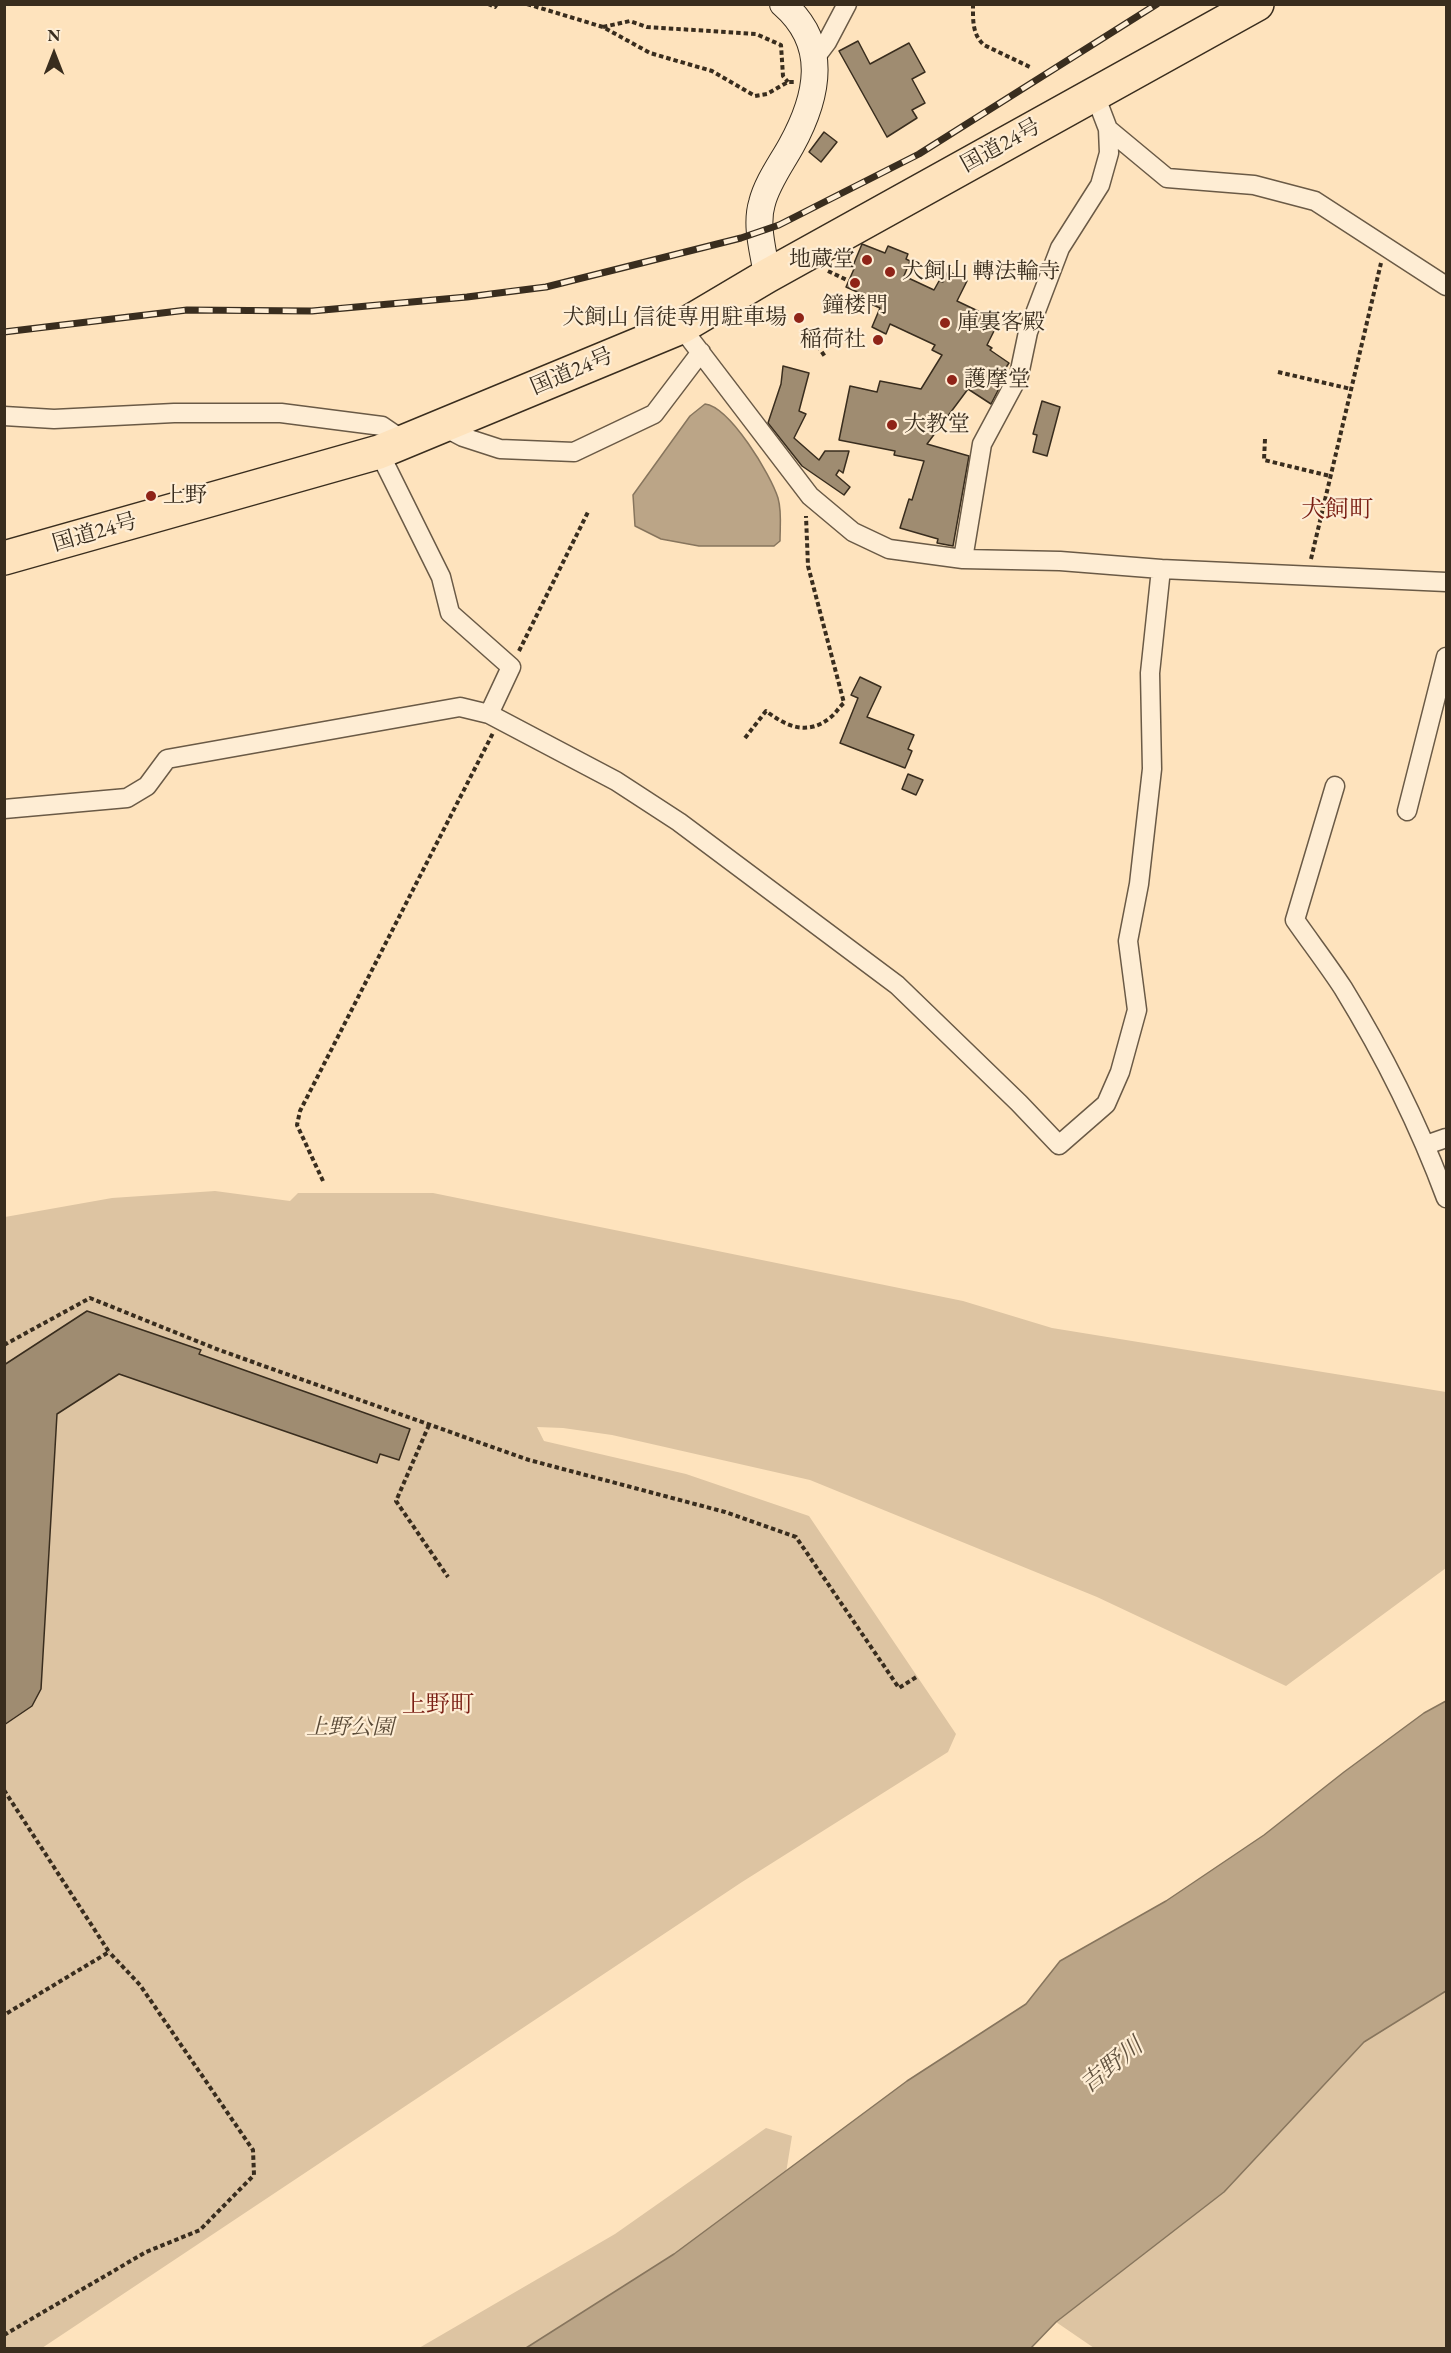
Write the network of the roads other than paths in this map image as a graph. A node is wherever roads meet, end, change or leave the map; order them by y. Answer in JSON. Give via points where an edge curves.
{"nodes":[{"id":1,"x":783,"y":4,"type":"edge"},
{"id":2,"x":847,"y":4,"type":"edge"},
{"id":3,"x":1257,"y":4,"type":"edge"},
{"id":4,"x":815,"y":58,"type":"junction"},
{"id":5,"x":1095,"y":95,"type":"junction"},
{"id":6,"x":1108,"y":129,"type":"junction"},
{"id":7,"x":767,"y":276,"type":"junction"},
{"id":8,"x":1446,"y":286,"type":"edge"},
{"id":9,"x":681,"y":327,"type":"junction"},
{"id":10,"x":701,"y":352,"type":"junction"},
{"id":11,"x":4,"y":416,"type":"edge"},
{"id":12,"x":442,"y":426,"type":"junction"},
{"id":13,"x":391,"y":447,"type":"junction"},
{"id":14,"x":4,"y":558,"type":"edge"},
{"id":15,"x":963,"y":559,"type":"junction"},
{"id":16,"x":1161,"y":569,"type":"junction"},
{"id":17,"x":1446,"y":582,"type":"edge"},
{"id":18,"x":1446,"y":657,"type":"edge"},
{"id":19,"x":494,"y":718,"type":"junction"},
{"id":20,"x":1335,"y":786,"type":"dead end"},
{"id":21,"x":4,"y":809,"type":"edge"},
{"id":22,"x":1407,"y":811,"type":"dead end"},
{"id":23,"x":1446,"y":1138,"type":"edge"},
{"id":24,"x":1426,"y":1145,"type":"junction"},
{"id":25,"x":1446,"y":1198,"type":"edge"}],
"edges":[{"from":1,"to":4,"type":"street","via":[[800,22]]},
{"from":2,"to":4,"type":"street"},
{"from":3,"to":5,"type":"highway","name":"国道24号"},
{"from":4,"to":7,"type":"street","via":[[815,84],[805,120],[761,205],[759,220]]},
{"from":5,"to":6,"type":"street"},
{"from":5,"to":7,"type":"highway","name":"国道24号"},
{"from":6,"to":8,"type":"street","via":[[1167,178],[1254,185],[1315,201]]},
{"from":6,"to":15,"type":"street","via":[[1109,153],[1100,185],[1060,248],[1028,332],[1019,375],[982,444]]},
{"from":7,"to":9,"type":"highway","name":"国道24号"},
{"from":9,"to":10,"type":"street"},
{"from":9,"to":12,"type":"highway","name":"国道24号"},
{"from":10,"to":12,"type":"street","via":[[654,414],[574,452],[500,449]]},
{"from":10,"to":15,"type":"street","via":[[810,496],[853,532],[889,549]]},
{"from":11,"to":13,"type":"street","via":[[54,419],[281,413],[382,426]]},
{"from":12,"to":13,"type":"highway","name":"国道24号"},
{"from":13,"to":14,"type":"highway","name":"国道24号"},
{"from":13,"to":19,"type":"street","via":[[441,578],[450,613],[511,667]]},
{"from":15,"to":16,"type":"street"},
{"from":16,"to":17,"type":"street"},
{"from":16,"to":19,"type":"street","via":[[1150,673],[1152,769],[1139,884],[1128,941],[1137,1010],[1120,1072],[1106,1104],[1059,1145],[897,985],[679,822],[616,781]]},
{"from":18,"to":22,"type":"street"},
{"from":19,"to":21,"type":"street","via":[[460,707],[166,759],[147,786],[127,798]]},
{"from":20,"to":24,"type":"street","via":[[1295,920],[1362,1020]]},
{"from":23,"to":24,"type":"street"},
{"from":24,"to":25,"type":"street"}]}
